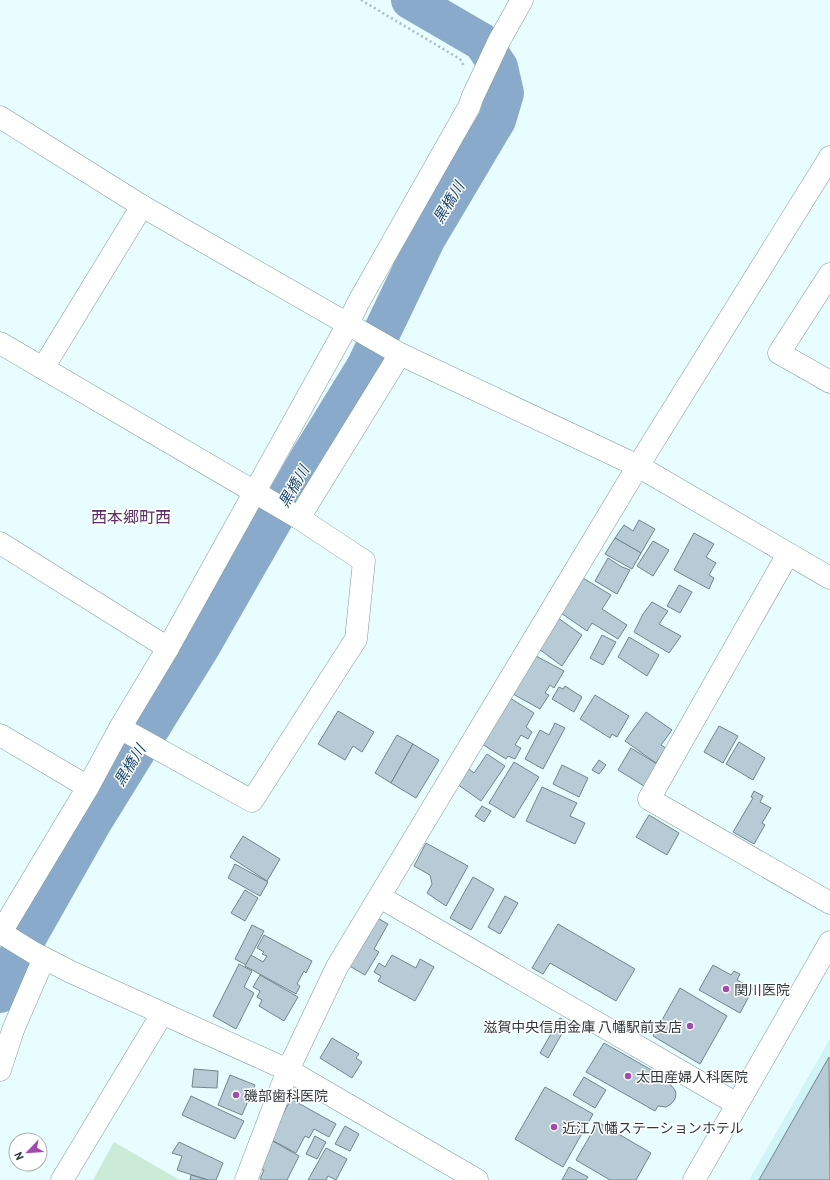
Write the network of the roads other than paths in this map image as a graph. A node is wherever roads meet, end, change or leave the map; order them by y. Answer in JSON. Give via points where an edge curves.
{"nodes":[{"id":1,"x":522,"y":0,"type":"edge"},
{"id":2,"x":0,"y":117,"type":"edge"},
{"id":3,"x":830,"y":157,"type":"edge"},
{"id":4,"x":824,"y":180,"type":"edge"},
{"id":5,"x":142,"y":206,"type":"junction"},
{"id":6,"x":830,"y":274,"type":"edge"},
{"id":7,"x":348,"y":324,"type":"junction"},
{"id":8,"x":0,"y":343,"type":"edge"},
{"id":9,"x":400,"y":354,"type":"junction"},
{"id":10,"x":43,"y":368,"type":"junction"},
{"id":11,"x":830,"y":382,"type":"edge"},
{"id":12,"x":638,"y":466,"type":"junction"},
{"id":13,"x":255,"y":493,"type":"junction"},
{"id":14,"x":299,"y":518,"type":"junction"},
{"id":15,"x":0,"y":544,"type":"edge"},
{"id":16,"x":788,"y":554,"type":"junction"},
{"id":17,"x":830,"y":578,"type":"edge"},
{"id":18,"x":168,"y":648,"type":"junction"},
{"id":19,"x":120,"y":728,"type":"junction"},
{"id":20,"x":0,"y":735,"type":"edge"},
{"id":21,"x":88,"y":787,"type":"junction"},
{"id":22,"x":380,"y":897,"type":"junction"},
{"id":23,"x":830,"y":903,"type":"edge"},
{"id":24,"x":4,"y":934,"type":"edge"},
{"id":25,"x":830,"y":942,"type":"edge"},
{"id":26,"x":39,"y":956,"type":"junction"},
{"id":27,"x":162,"y":1014,"type":"junction"},
{"id":28,"x":0,"y":1070,"type":"edge"},
{"id":29,"x":288,"y":1070,"type":"junction"},
{"id":30,"x":737,"y":1104,"type":"junction"},
{"id":31,"x":62,"y":1180,"type":"edge"},
{"id":32,"x":246,"y":1180,"type":"edge"},
{"id":33,"x":477,"y":1180,"type":"edge"},
{"id":34,"x":694,"y":1180,"type":"edge"}],
"edges":[{"from":1,"to":7,"type":"street","via":[[499,41],[469,107]]},
{"from":2,"to":5,"type":"street"},
{"from":3,"to":4,"type":"street"},
{"from":4,"to":12,"type":"street"},
{"from":5,"to":7,"type":"street"},
{"from":5,"to":10,"type":"street"},
{"from":6,"to":11,"type":"street","via":[[779,353]]},
{"from":7,"to":9,"type":"street"},
{"from":7,"to":13,"type":"street"},
{"from":8,"to":10,"type":"street"},
{"from":9,"to":12,"type":"street"},
{"from":9,"to":14,"type":"street"},
{"from":10,"to":13,"type":"street"},
{"from":12,"to":16,"type":"street"},
{"from":12,"to":22,"type":"street"},
{"from":13,"to":14,"type":"street"},
{"from":13,"to":18,"type":"street"},
{"from":14,"to":19,"type":"street","via":[[364,561],[356,640],[252,801]]},
{"from":15,"to":18,"type":"street"},
{"from":16,"to":17,"type":"street"},
{"from":16,"to":23,"type":"street","via":[[649,799]]},
{"from":18,"to":19,"type":"street"},
{"from":19,"to":21,"type":"street"},
{"from":20,"to":21,"type":"street"},
{"from":21,"to":24,"type":"street"},
{"from":22,"to":29,"type":"street","via":[[337,967]]},
{"from":22,"to":30,"type":"street"},
{"from":24,"to":26,"type":"street"},
{"from":25,"to":30,"type":"street"},
{"from":26,"to":27,"type":"street"},
{"from":26,"to":28,"type":"street"},
{"from":27,"to":29,"type":"street"},
{"from":27,"to":31,"type":"street"},
{"from":29,"to":32,"type":"street"},
{"from":29,"to":33,"type":"street"},
{"from":30,"to":34,"type":"street"}]}
